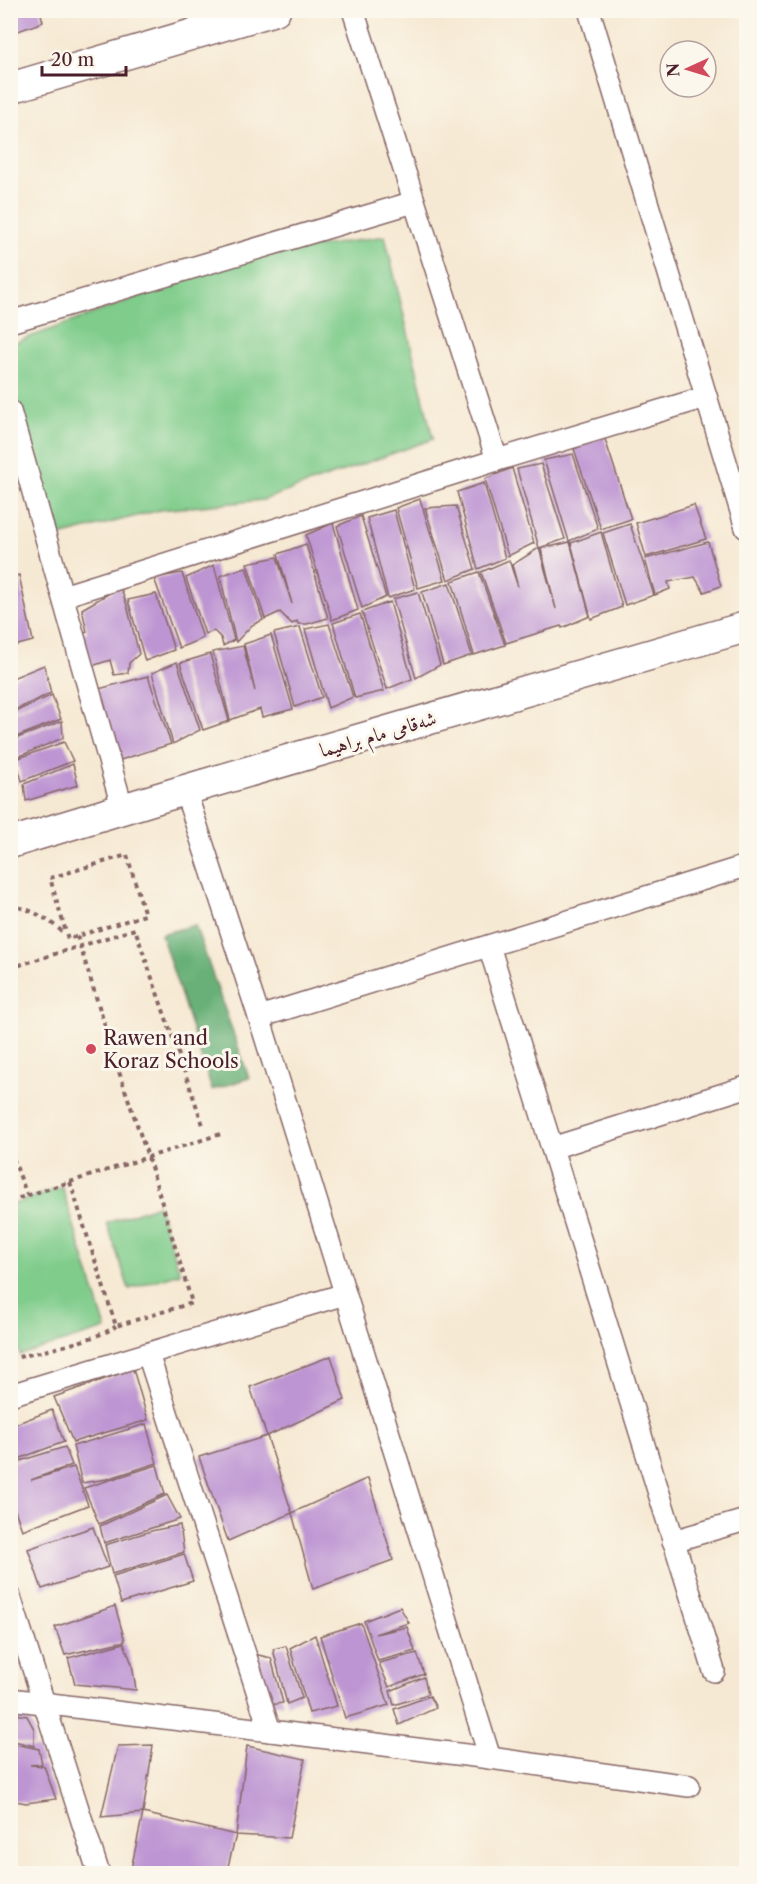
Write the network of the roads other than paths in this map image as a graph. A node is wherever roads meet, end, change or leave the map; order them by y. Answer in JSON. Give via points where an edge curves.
{"nodes":[{"id":1,"x":275,"y":10,"type":"edge"},
{"id":2,"x":353,"y":10,"type":"edge"},
{"id":3,"x":588,"y":10,"type":"edge"},
{"id":4,"x":10,"y":88,"type":"edge"},
{"id":5,"x":414,"y":202,"type":"junction"},
{"id":6,"x":10,"y":322,"type":"edge"},
{"id":7,"x":706,"y":397,"type":"junction"},
{"id":8,"x":10,"y":411,"type":"edge"},
{"id":9,"x":497,"y":460,"type":"junction"},
{"id":10,"x":747,"y":528,"type":"edge"},
{"id":11,"x":63,"y":596,"type":"junction"},
{"id":12,"x":747,"y":627,"type":"edge"},
{"id":13,"x":185,"y":790,"type":"junction"},
{"id":14,"x":123,"y":810,"type":"junction"},
{"id":15,"x":10,"y":843,"type":"edge"},
{"id":16,"x":747,"y":866,"type":"edge"},
{"id":17,"x":489,"y":946,"type":"junction"},
{"id":18,"x":259,"y":1017,"type":"junction"},
{"id":19,"x":747,"y":1087,"type":"edge"},
{"id":20,"x":552,"y":1148,"type":"junction"},
{"id":21,"x":345,"y":1294,"type":"junction"},
{"id":22,"x":148,"y":1354,"type":"junction"},
{"id":23,"x":10,"y":1395,"type":"edge"},
{"id":24,"x":747,"y":1520,"type":"edge"},
{"id":25,"x":673,"y":1541,"type":"junction"},
{"id":26,"x":10,"y":1597,"type":"edge"},
{"id":27,"x":714,"y":1671,"type":"dead end"},
{"id":28,"x":10,"y":1699,"type":"edge"},
{"id":29,"x":45,"y":1703,"type":"junction"},
{"id":30,"x":270,"y":1731,"type":"junction"},
{"id":31,"x":490,"y":1758,"type":"junction"},
{"id":32,"x":689,"y":1786,"type":"dead end"},
{"id":33,"x":99,"y":1874,"type":"edge"}],
"edges":[{"from":1,"to":4,"type":"street"},
{"from":2,"to":5,"type":"street"},
{"from":3,"to":7,"type":"street"},
{"from":5,"to":6,"type":"street"},
{"from":5,"to":9,"type":"street"},
{"from":7,"to":9,"type":"street"},
{"from":7,"to":10,"type":"street"},
{"from":8,"to":11,"type":"street"},
{"from":9,"to":11,"type":"street"},
{"from":11,"to":14,"type":"street"},
{"from":12,"to":13,"type":"street","name":"شەقامی مام براهیما"},
{"from":13,"to":14,"type":"street","name":"شەقامی مام براهیما"},
{"from":13,"to":18,"type":"street"},
{"from":14,"to":15,"type":"street","name":"شەقامی مام براهیما"},
{"from":16,"to":17,"type":"street"},
{"from":17,"to":18,"type":"street"},
{"from":17,"to":20,"type":"street"},
{"from":18,"to":21,"type":"street"},
{"from":19,"to":20,"type":"street"},
{"from":20,"to":25,"type":"street"},
{"from":21,"to":22,"type":"street"},
{"from":21,"to":31,"type":"street"},
{"from":22,"to":23,"type":"street"},
{"from":22,"to":30,"type":"street"},
{"from":24,"to":25,"type":"street"},
{"from":25,"to":27,"type":"street"},
{"from":26,"to":29,"type":"street"},
{"from":28,"to":29,"type":"street"},
{"from":29,"to":30,"type":"street"},
{"from":29,"to":33,"type":"street"},
{"from":30,"to":31,"type":"street"},
{"from":31,"to":32,"type":"street"}]}
